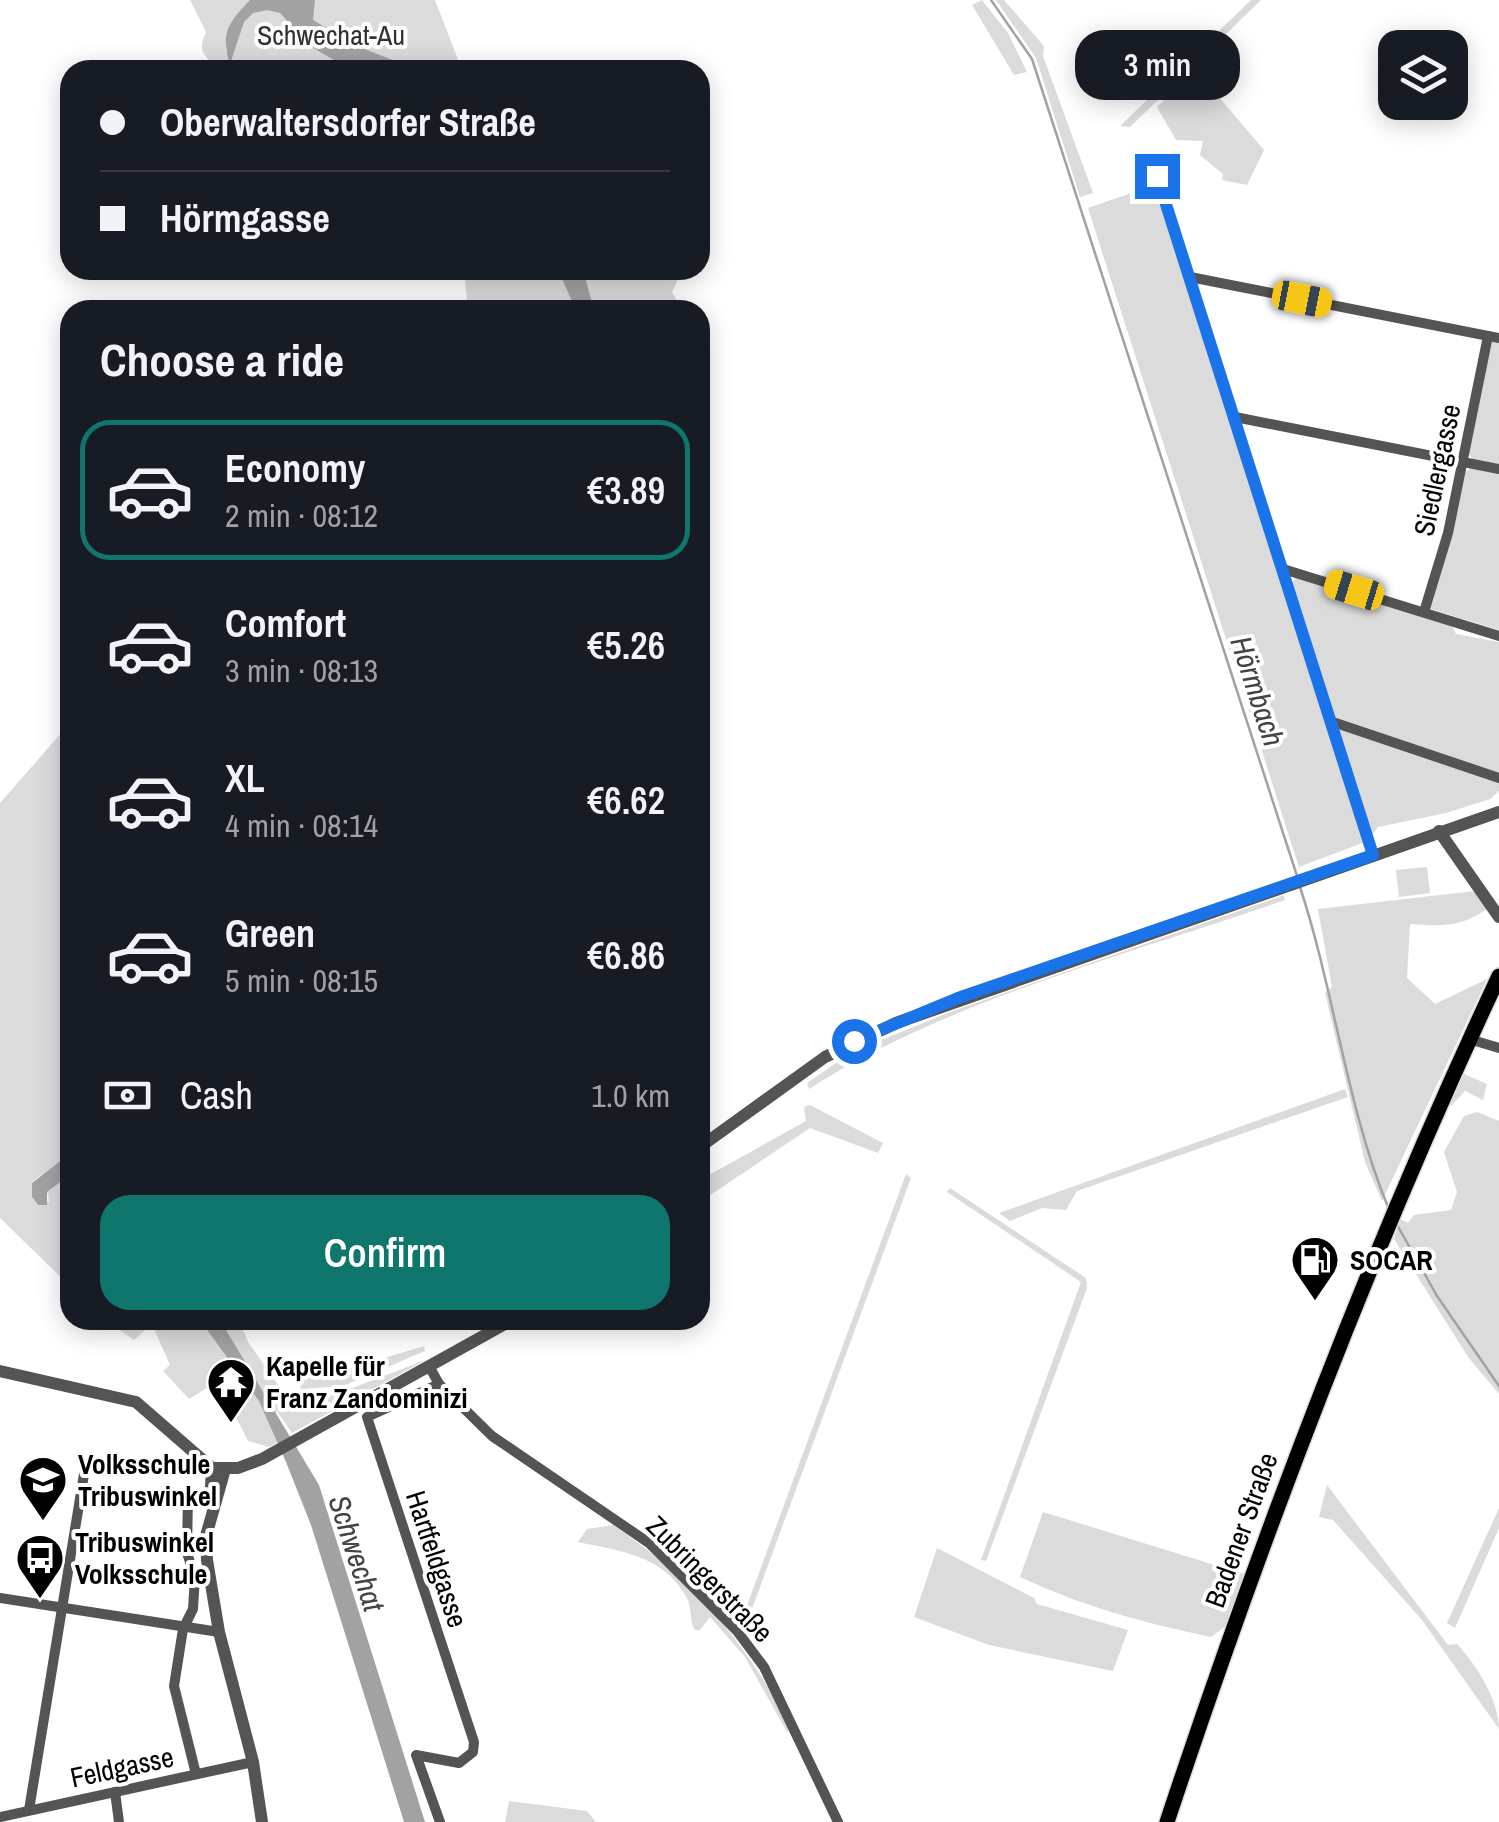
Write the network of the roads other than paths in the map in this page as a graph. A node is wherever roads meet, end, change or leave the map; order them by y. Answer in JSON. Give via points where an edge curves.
{"nodes":[{"id":1,"x":1157,"y":176,"type":"dead end"},
{"id":2,"x":1190,"y":277,"type":"junction"},
{"id":3,"x":1494,"y":337,"type":"edge"},
{"id":4,"x":1235,"y":417,"type":"junction"},
{"id":5,"x":1463,"y":462,"type":"junction"},
{"id":6,"x":1499,"y":469,"type":"edge"},
{"id":7,"x":1283,"y":569,"type":"junction"},
{"id":8,"x":1424,"y":612,"type":"junction"},
{"id":9,"x":1499,"y":636,"type":"edge"},
{"id":10,"x":1330,"y":721,"type":"junction"},
{"id":11,"x":1499,"y":778,"type":"edge"},
{"id":12,"x":1499,"y":812,"type":"edge"},
{"id":13,"x":1439,"y":832,"type":"junction"},
{"id":14,"x":1373,"y":855,"type":"junction"},
{"id":15,"x":1499,"y":917,"type":"edge"},
{"id":16,"x":1499,"y":976,"type":"edge"},
{"id":17,"x":1469,"y":1039,"type":"junction"},
{"id":18,"x":1499,"y":1048,"type":"edge"},
{"id":19,"x":710,"y":1140,"type":"edge"},
{"id":20,"x":494,"y":1330,"type":"edge"},
{"id":21,"x":429,"y":1366,"type":"junction"},
{"id":22,"x":0,"y":1371,"type":"edge"},
{"id":23,"x":439,"y":1384,"type":"junction"},
{"id":24,"x":190,"y":1453,"type":"junction"},
{"id":25,"x":86,"y":1462,"type":"dead end"},
{"id":26,"x":219,"y":1469,"type":"junction"},
{"id":27,"x":188,"y":1493,"type":"dead end"},
{"id":28,"x":209,"y":1493,"type":"junction"},
{"id":29,"x":211,"y":1513,"type":"junction"},
{"id":30,"x":0,"y":1598,"type":"edge"},
{"id":31,"x":60,"y":1608,"type":"junction"},
{"id":32,"x":184,"y":1629,"type":"junction"},
{"id":33,"x":219,"y":1632,"type":"junction"},
{"id":34,"x":253,"y":1762,"type":"junction"},
{"id":35,"x":196,"y":1774,"type":"junction"},
{"id":36,"x":116,"y":1792,"type":"junction"},
{"id":37,"x":29,"y":1810,"type":"junction"},
{"id":38,"x":0,"y":1816,"type":"edge"},
{"id":39,"x":119,"y":1822,"type":"edge"},
{"id":40,"x":262,"y":1822,"type":"edge"},
{"id":41,"x":440,"y":1822,"type":"edge"},
{"id":42,"x":838,"y":1822,"type":"edge"},
{"id":43,"x":1167,"y":1822,"type":"edge"}],
"edges":[{"from":1,"to":2,"type":"street"},
{"from":2,"to":3,"type":"street"},
{"from":2,"to":4,"type":"street"},
{"from":3,"to":5,"type":"street","name":"Siedlergasse"},
{"from":4,"to":5,"type":"street"},
{"from":4,"to":7,"type":"street"},
{"from":5,"to":6,"type":"street"},
{"from":5,"to":8,"type":"street","name":"Siedlergasse"},
{"from":7,"to":8,"type":"street"},
{"from":7,"to":10,"type":"street"},
{"from":8,"to":9,"type":"street"},
{"from":10,"to":11,"type":"street"},
{"from":10,"to":14,"type":"street"},
{"from":12,"to":13,"type":"street"},
{"from":13,"to":14,"type":"street"},
{"from":13,"to":15,"type":"street"},
{"from":14,"to":19,"type":"street","via":[[868,1035]]},
{"from":16,"to":17,"type":"main road","name":"Badener Straße"},
{"from":17,"to":18,"type":"street"},
{"from":17,"to":43,"type":"main road","name":"Badener Straße","via":[[1384,1228],[1274,1510]]},
{"from":20,"to":21,"type":"street"},
{"from":21,"to":23,"type":"street"},
{"from":21,"to":26,"type":"street","via":[[266,1456]]},
{"from":22,"to":24,"type":"street","via":[[136,1402]]},
{"from":23,"to":41,"type":"street","name":"Hartfeldgasse","via":[[367,1417],[474,1742],[473,1752],[459,1762],[416,1756]]},
{"from":23,"to":42,"type":"street","name":"Zubringerstraße","via":[[492,1436],[649,1542],[737,1631],[764,1667]]},
{"from":24,"to":26,"type":"street"},
{"from":24,"to":28,"type":"street"},
{"from":25,"to":31,"type":"street"},
{"from":26,"to":28,"type":"street"},
{"from":26,"to":29,"type":"street"},
{"from":27,"to":32,"type":"street","via":[[187,1553],[195,1577]]},
{"from":28,"to":29,"type":"street"},
{"from":29,"to":33,"type":"street","via":[[207,1560]]},
{"from":30,"to":31,"type":"street"},
{"from":31,"to":32,"type":"street"},
{"from":31,"to":37,"type":"street"},
{"from":32,"to":33,"type":"street"},
{"from":32,"to":35,"type":"street","via":[[174,1686]]},
{"from":33,"to":34,"type":"street"},
{"from":34,"to":35,"type":"street","name":"Feldgasse"},
{"from":34,"to":40,"type":"street"},
{"from":35,"to":36,"type":"street","name":"Feldgasse"},
{"from":36,"to":37,"type":"street","name":"Feldgasse"},
{"from":36,"to":39,"type":"street"},
{"from":37,"to":38,"type":"street","name":"Feldgasse"}]}
